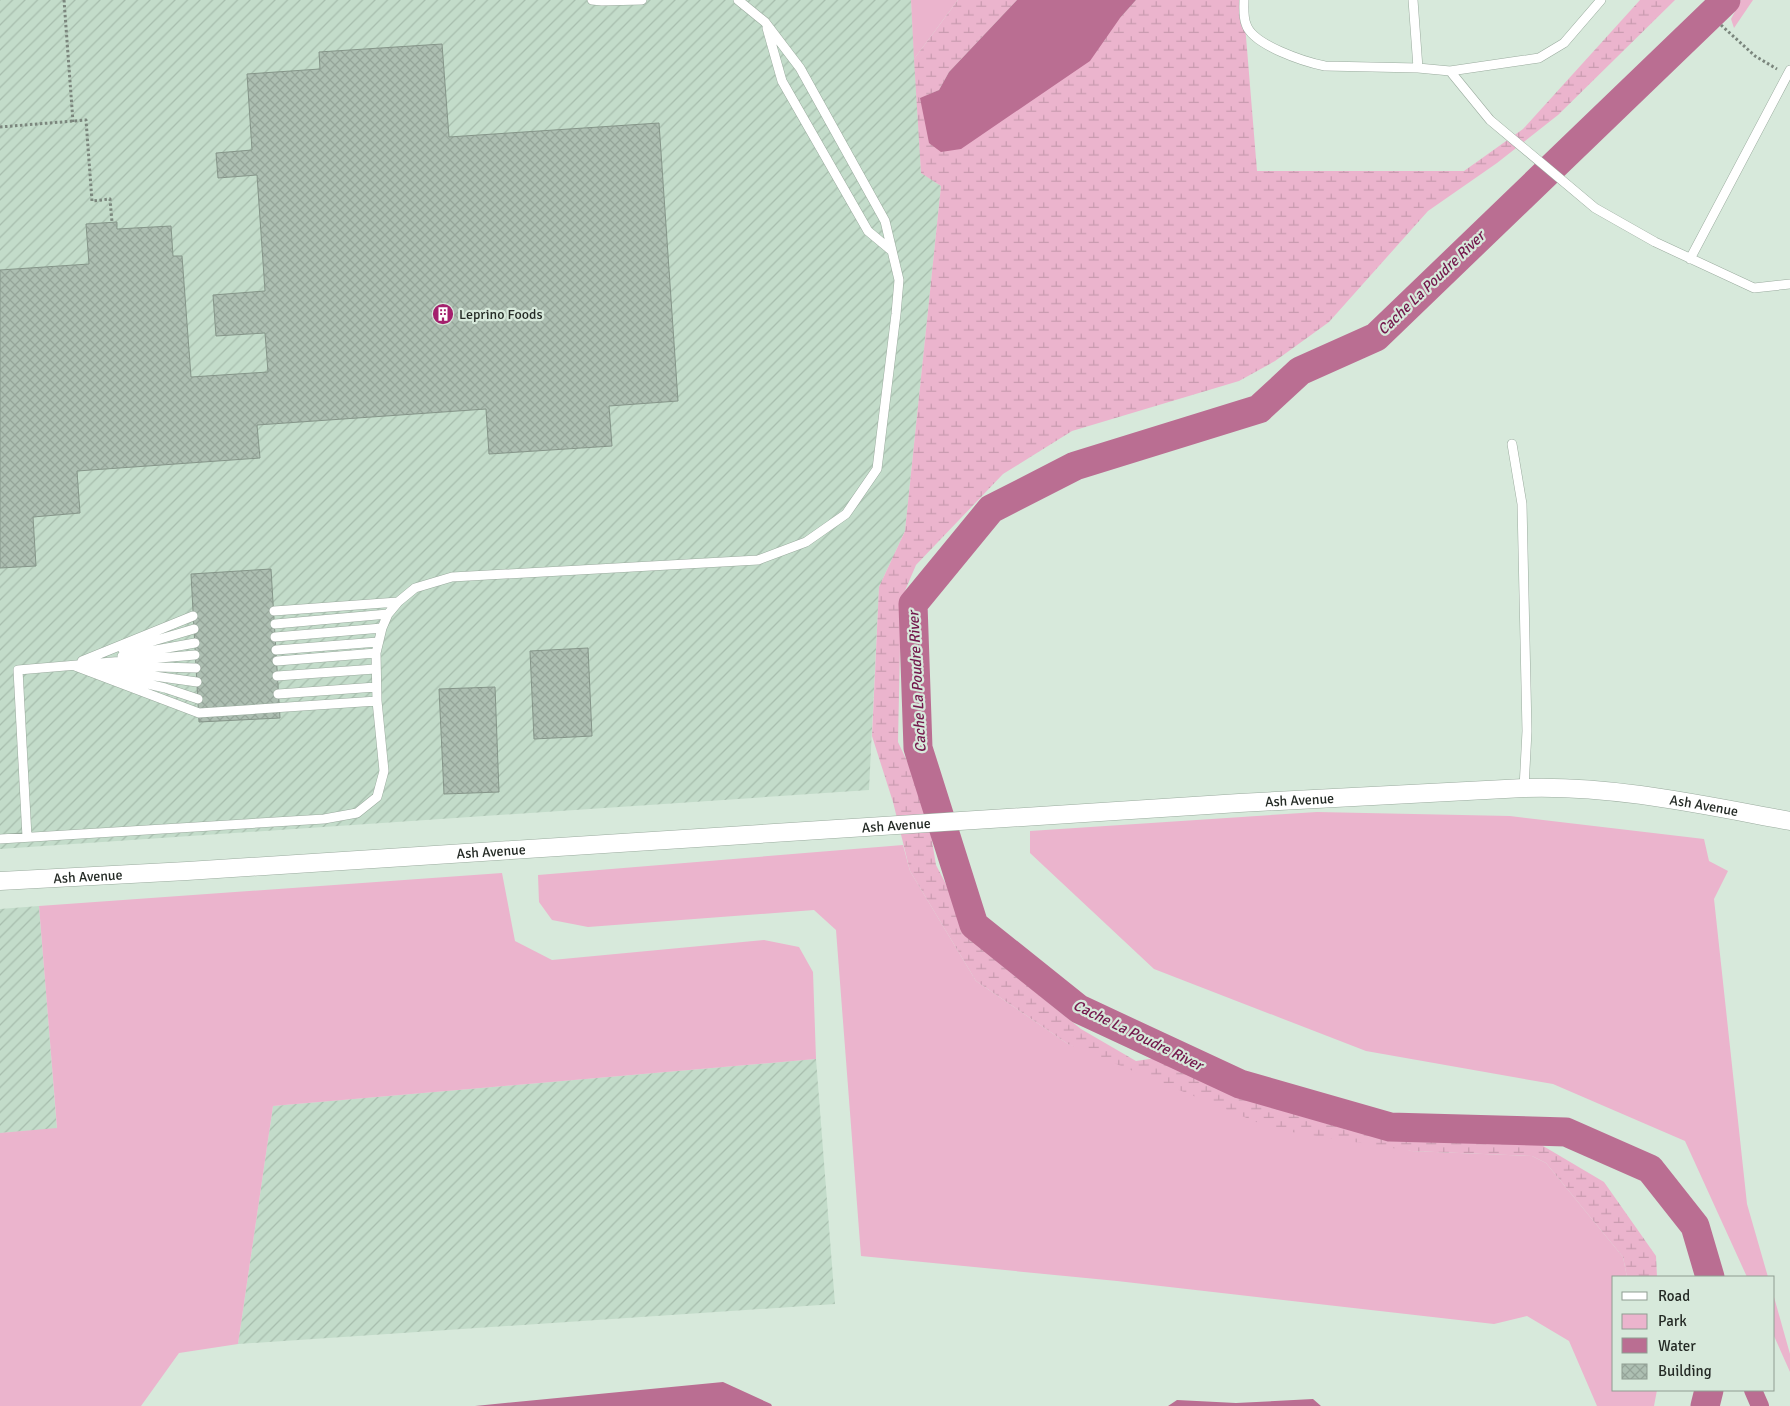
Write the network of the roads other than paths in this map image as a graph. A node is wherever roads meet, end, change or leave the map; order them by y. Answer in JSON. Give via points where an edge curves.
{"nodes":[{"id":1,"x":592,"y":0,"type":"edge"},
{"id":2,"x":642,"y":0,"type":"edge"},
{"id":3,"x":738,"y":0,"type":"edge"},
{"id":4,"x":1244,"y":0,"type":"edge"},
{"id":5,"x":1413,"y":0,"type":"edge"},
{"id":6,"x":1601,"y":0,"type":"edge"},
{"id":7,"x":765,"y":22,"type":"junction"},
{"id":8,"x":1418,"y":68,"type":"junction"},
{"id":9,"x":1450,"y":71,"type":"junction"},
{"id":10,"x":1788,"y":72,"type":"edge"},
{"id":11,"x":892,"y":252,"type":"junction"},
{"id":12,"x":1690,"y":259,"type":"junction"},
{"id":13,"x":1790,"y":284,"type":"edge"},
{"id":14,"x":1512,"y":444,"type":"dead end"},
{"id":15,"x":398,"y":602,"type":"junction"},
{"id":16,"x":274,"y":612,"type":"dead end"},
{"id":17,"x":388,"y":614,"type":"junction"},
{"id":18,"x":193,"y":616,"type":"dead end"},
{"id":19,"x":274,"y":624,"type":"dead end"},
{"id":20,"x":382,"y":628,"type":"junction"},
{"id":21,"x":194,"y":630,"type":"dead end"},
{"id":22,"x":275,"y":637,"type":"dead end"},
{"id":23,"x":378,"y":642,"type":"junction"},
{"id":24,"x":194,"y":643,"type":"dead end"},
{"id":25,"x":276,"y":650,"type":"dead end"},
{"id":26,"x":376,"y":653,"type":"junction"},
{"id":27,"x":195,"y":655,"type":"dead end"},
{"id":28,"x":277,"y":661,"type":"dead end"},
{"id":29,"x":73,"y":665,"type":"junction"},
{"id":30,"x":196,"y":668,"type":"dead end"},
{"id":31,"x":375,"y":668,"type":"junction"},
{"id":32,"x":277,"y":676,"type":"dead end"},
{"id":33,"x":197,"y":682,"type":"dead end"},
{"id":34,"x":376,"y":687,"type":"junction"},
{"id":35,"x":278,"y":694,"type":"dead end"},
{"id":36,"x":198,"y":699,"type":"dead end"},
{"id":37,"x":377,"y":701,"type":"junction"},
{"id":38,"x":1524,"y":788,"type":"junction"},
{"id":39,"x":1790,"y":821,"type":"edge"},
{"id":40,"x":27,"y":837,"type":"junction"},
{"id":41,"x":0,"y":839,"type":"edge"},
{"id":42,"x":0,"y":881,"type":"edge"}],
"edges":[{"from":1,"to":2,"type":"lane"},
{"from":3,"to":7,"type":"lane"},
{"from":4,"to":8,"type":"lane","via":[[1249,30],[1260,40],[1311,64]]},
{"from":5,"to":8,"type":"lane"},
{"from":6,"to":9,"type":"lane","via":[[1564,43],[1539,58]]},
{"from":7,"to":11,"type":"lane","via":[[800,68],[886,222]]},
{"from":7,"to":11,"type":"lane","via":[[782,81],[868,231]]},
{"from":8,"to":9,"type":"lane"},
{"from":9,"to":12,"type":"lane","via":[[1490,120],[1595,208]]},
{"from":10,"to":12,"type":"lane"},
{"from":11,"to":15,"type":"lane","via":[[899,280],[877,469],[846,514],[806,542],[758,560],[452,577],[415,588]]},
{"from":12,"to":13,"type":"lane","via":[[1754,288]]},
{"from":14,"to":38,"type":"lane","via":[[1522,504],[1527,731]]},
{"from":15,"to":16,"type":"lane"},
{"from":15,"to":17,"type":"lane"},
{"from":17,"to":19,"type":"lane"},
{"from":17,"to":20,"type":"lane"},
{"from":18,"to":29,"type":"lane"},
{"from":20,"to":22,"type":"lane"},
{"from":20,"to":23,"type":"lane"},
{"from":21,"to":29,"type":"lane"},
{"from":23,"to":25,"type":"lane"},
{"from":23,"to":26,"type":"lane"},
{"from":24,"to":29,"type":"lane"},
{"from":26,"to":28,"type":"lane"},
{"from":26,"to":31,"type":"lane"},
{"from":27,"to":29,"type":"lane"},
{"from":29,"to":30,"type":"lane"},
{"from":29,"to":33,"type":"lane"},
{"from":29,"to":36,"type":"lane"},
{"from":29,"to":37,"type":"lane","via":[[199,713]]},
{"from":29,"to":40,"type":"lane","via":[[18,670]]},
{"from":31,"to":32,"type":"lane"},
{"from":31,"to":34,"type":"lane"},
{"from":34,"to":35,"type":"lane"},
{"from":34,"to":37,"type":"lane"},
{"from":37,"to":40,"type":"lane","via":[[384,771],[376,797],[357,813],[324,819]]},
{"from":38,"to":39,"type":"street","name":"Ash Avenue","via":[[1634,794]]},
{"from":38,"to":42,"type":"street","name":"Ash Avenue"},
{"from":40,"to":41,"type":"lane"}]}
